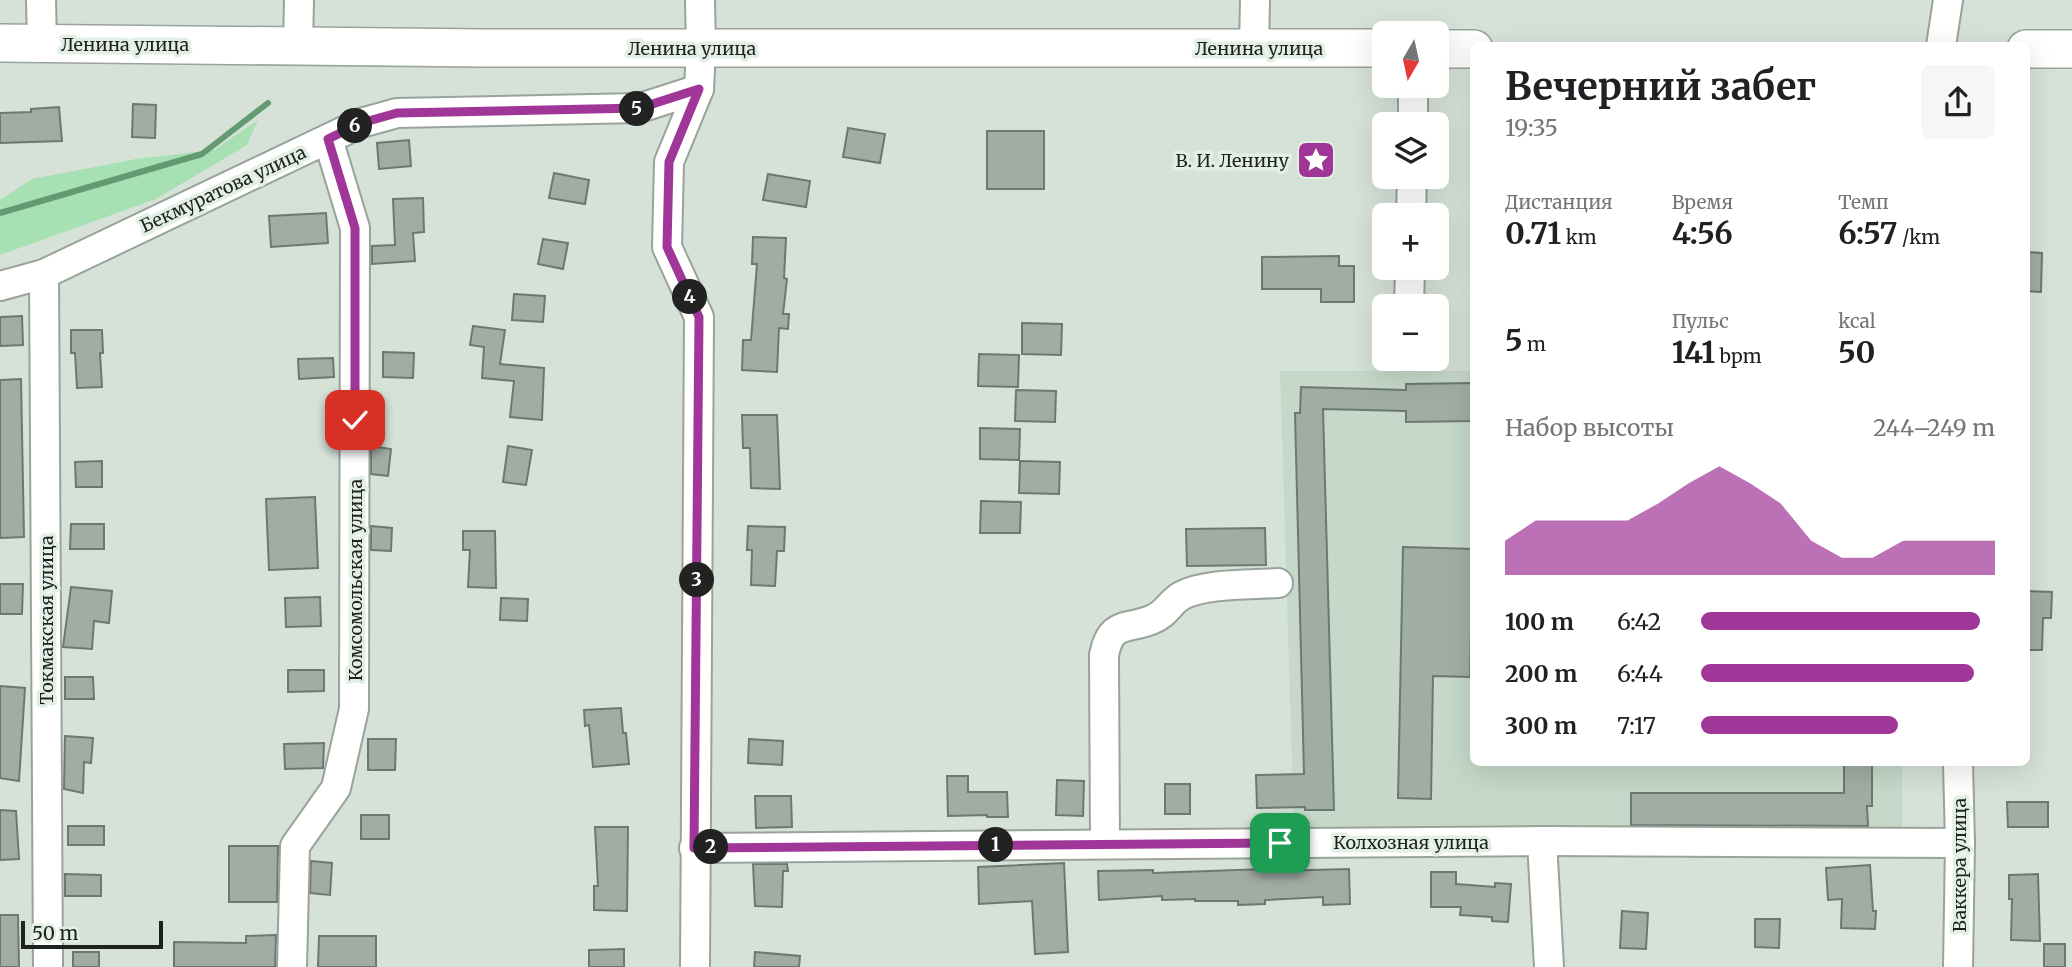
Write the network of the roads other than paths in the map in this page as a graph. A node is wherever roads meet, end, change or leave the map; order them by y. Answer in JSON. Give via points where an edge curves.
{"nodes":[{"id":1,"x":41,"y":0,"type":"edge"},
{"id":2,"x":299,"y":0,"type":"edge"},
{"id":3,"x":700,"y":0,"type":"edge"},
{"id":4,"x":1255,"y":0,"type":"edge"},
{"id":5,"x":1948,"y":0,"type":"edge"},
{"id":6,"x":1942,"y":42,"type":"edge"},
{"id":7,"x":0,"y":43,"type":"edge"},
{"id":8,"x":42,"y":43,"type":"junction"},
{"id":9,"x":298,"y":45,"type":"junction"},
{"id":10,"x":1254,"y":47,"type":"junction"},
{"id":11,"x":701,"y":48,"type":"junction"},
{"id":12,"x":1372,"y":48,"type":"edge"},
{"id":13,"x":1449,"y":48,"type":"edge"},
{"id":14,"x":1470,"y":49,"type":"edge"},
{"id":15,"x":2030,"y":49,"type":"edge"},
{"id":16,"x":2072,"y":49,"type":"edge"},
{"id":17,"x":699,"y":89,"type":"junction"},
{"id":18,"x":328,"y":139,"type":"junction"},
{"id":19,"x":44,"y":274,"type":"junction"},
{"id":20,"x":0,"y":286,"type":"edge"},
{"id":21,"x":1278,"y":583,"type":"dead end"},
{"id":22,"x":1958,"y":766,"type":"edge"},
{"id":23,"x":1542,"y":841,"type":"junction"},
{"id":24,"x":1960,"y":843,"type":"junction"},
{"id":25,"x":1105,"y":844,"type":"junction"},
{"id":26,"x":694,"y":848,"type":"junction"},
{"id":27,"x":48,"y":967,"type":"edge"},
{"id":28,"x":292,"y":967,"type":"edge"},
{"id":29,"x":695,"y":967,"type":"edge"},
{"id":30,"x":1549,"y":967,"type":"edge"},
{"id":31,"x":1958,"y":967,"type":"edge"}],
"edges":[{"from":1,"to":8,"type":"street"},
{"from":2,"to":9,"type":"street"},
{"from":3,"to":11,"type":"street"},
{"from":4,"to":10,"type":"street"},
{"from":5,"to":6,"type":"street"},
{"from":7,"to":8,"type":"main road","name":"Ленина улица"},
{"from":8,"to":9,"type":"main road","name":"Ленина улица"},
{"from":9,"to":11,"type":"main road","name":"Ленина улица"},
{"from":10,"to":11,"type":"main road","name":"Ленина улица"},
{"from":10,"to":12,"type":"main road","name":"Ленина улица"},
{"from":11,"to":17,"type":"street"},
{"from":13,"to":14,"type":"main road"},
{"from":15,"to":16,"type":"main road"},
{"from":17,"to":18,"type":"street","name":"Бекмуратова улица","via":[[640,108],[397,113]]},
{"from":17,"to":26,"type":"street","via":[[669,162],[667,247],[699,317]]},
{"from":18,"to":19,"type":"street","name":"Бекмуратова улица"},
{"from":18,"to":28,"type":"street","name":"Комсомольская улица","via":[[355,228],[354,709],[336,788],[295,846]]},
{"from":19,"to":20,"type":"street","name":"Бекмуратова улица"},
{"from":19,"to":27,"type":"street","name":"Токмакская улица"},
{"from":21,"to":25,"type":"street","via":[[1197,589],[1151,620],[1117,629],[1108,639],[1104,655]]},
{"from":22,"to":24,"type":"street","name":"Ваккера улица"},
{"from":23,"to":24,"type":"street","name":"Колхозная улица"},
{"from":23,"to":25,"type":"street","name":"Колхозная улица"},
{"from":23,"to":30,"type":"street"},
{"from":24,"to":31,"type":"street","name":"Ваккера улица"},
{"from":25,"to":26,"type":"street","name":"Колхозная улица"},
{"from":26,"to":29,"type":"street"}]}
